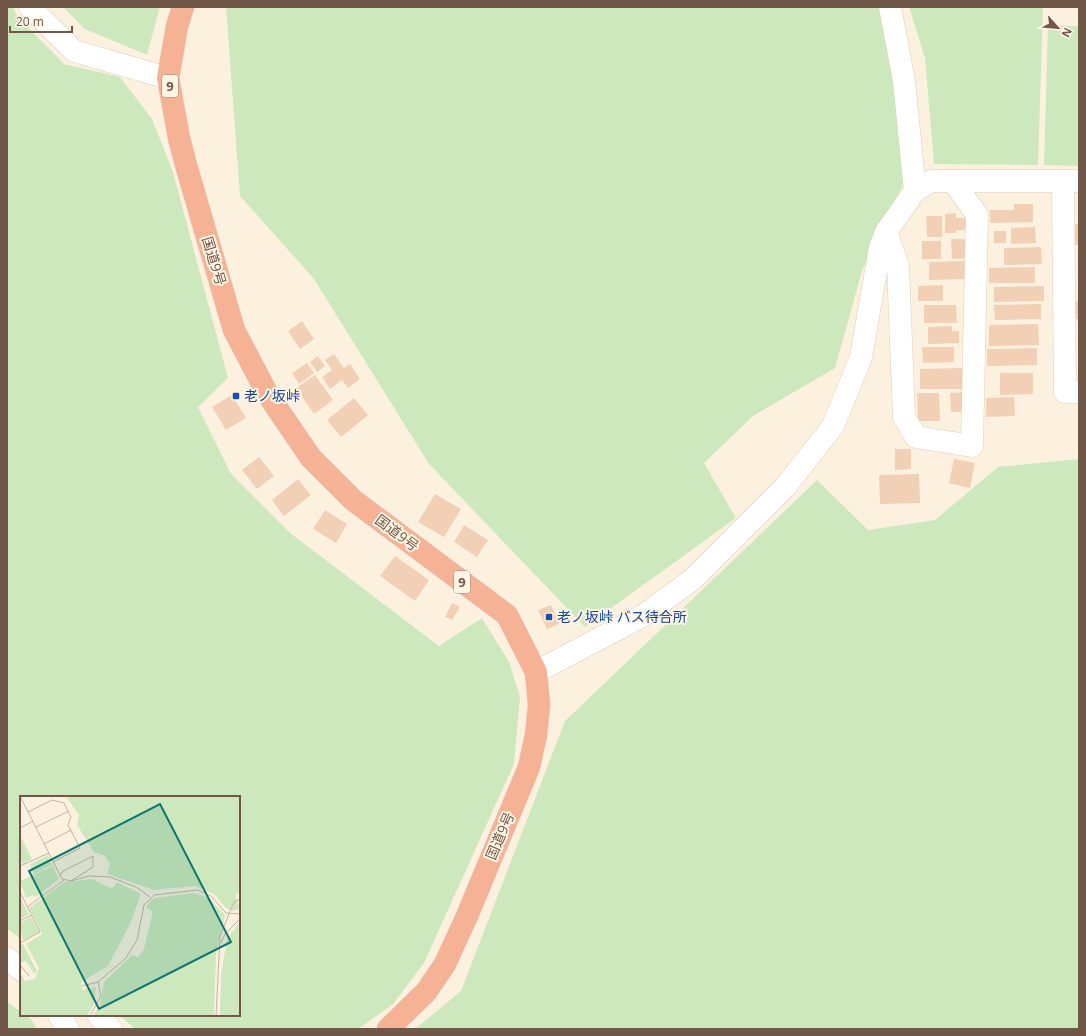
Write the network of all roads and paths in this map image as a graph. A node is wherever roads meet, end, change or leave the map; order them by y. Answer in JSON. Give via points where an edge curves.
{"nodes":[{"id":1,"x":30,"y":7,"type":"edge"},
{"id":2,"x":183,"y":7,"type":"edge"},
{"id":3,"x":890,"y":7,"type":"edge"},
{"id":4,"x":168,"y":78,"type":"junction"},
{"id":5,"x":953,"y":181,"type":"junction"},
{"id":6,"x":1071,"y":181,"type":"edge"},
{"id":7,"x":915,"y":191,"type":"junction"},
{"id":8,"x":886,"y":232,"type":"junction"},
{"id":9,"x":1079,"y":392,"type":"edge"},
{"id":10,"x":536,"y":672,"type":"junction"},
{"id":11,"x":7,"y":946,"type":"edge"},
{"id":12,"x":20,"y":953,"type":"edge"},
{"id":13,"x":7,"y":958,"type":"edge"},
{"id":14,"x":20,"y":969,"type":"edge"},
{"id":15,"x":60,"y":1016,"type":"edge"},
{"id":16,"x":99,"y":1016,"type":"edge"},
{"id":17,"x":68,"y":1029,"type":"edge"},
{"id":18,"x":111,"y":1029,"type":"edge"},
{"id":19,"x":388,"y":1029,"type":"edge"}],
"edges":[{"from":1,"to":4,"type":"street","via":[[74,51]]},
{"from":2,"to":4,"type":"highway","name":"国道9号","number":"9","via":[[176,26]]},
{"from":3,"to":7,"type":"street","via":[[904,81]]},
{"from":4,"to":10,"type":"highway","name":"国道9号","number":"9","via":[[186,165],[234,330],[268,395],[311,458],[353,500],[507,615]]},
{"from":5,"to":6,"type":"street"},
{"from":5,"to":7,"type":"street","via":[[931,182]]},
{"from":5,"to":8,"type":"street","via":[[977,215],[972,446],[916,437],[904,417],[898,266]]},
{"from":6,"to":9,"type":"street","via":[[1065,392]]},
{"from":7,"to":8,"type":"street"},
{"from":8,"to":10,"type":"street","via":[[880,248],[861,357],[833,426],[785,488],[693,579],[644,616]]},
{"from":10,"to":19,"type":"highway","name":"国道9号","number":"9","via":[[540,705],[530,767],[446,964],[426,992]]},
{"from":11,"to":12,"type":"street"},
{"from":13,"to":14,"type":"street"},
{"from":15,"to":17,"type":"street"},
{"from":16,"to":18,"type":"street"}]}
